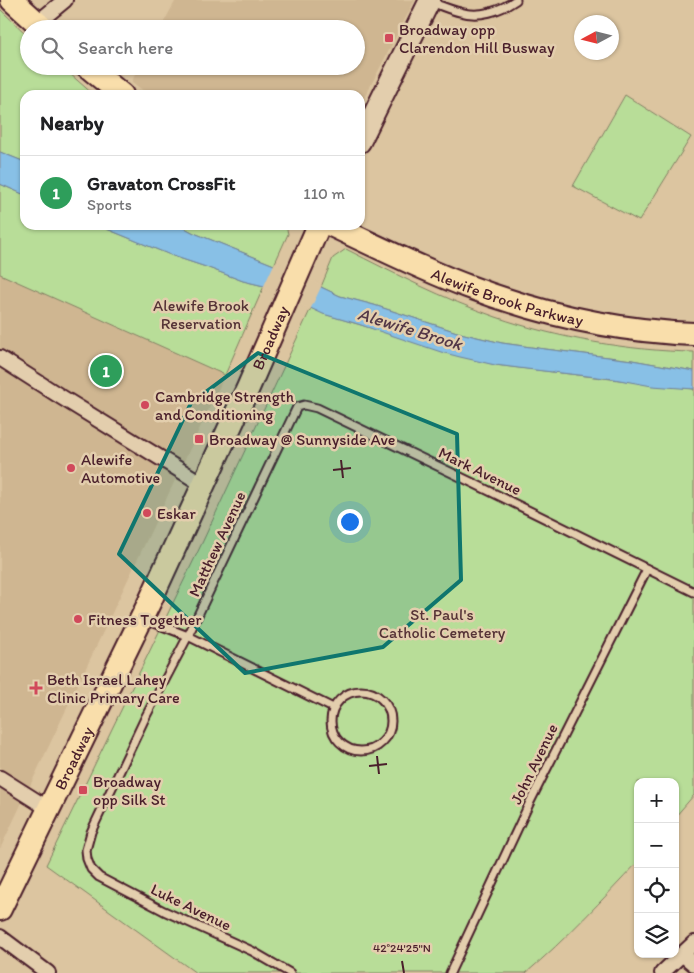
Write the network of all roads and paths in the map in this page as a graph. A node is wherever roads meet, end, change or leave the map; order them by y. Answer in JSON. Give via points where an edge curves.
{"nodes":[{"id":1,"x":12,"y":0,"type":"edge"},
{"id":2,"x":65,"y":0,"type":"edge"},
{"id":3,"x":516,"y":0,"type":"edge"},
{"id":4,"x":430,"y":1,"type":"edge"},
{"id":5,"x":34,"y":20,"type":"edge"},
{"id":6,"x":46,"y":20,"type":"edge"},
{"id":7,"x":98,"y":75,"type":"edge"},
{"id":8,"x":116,"y":90,"type":"edge"},
{"id":9,"x":365,"y":132,"type":"edge"},
{"id":10,"x":317,"y":230,"type":"edge"},
{"id":11,"x":342,"y":230,"type":"edge"},
{"id":12,"x":694,"y":334,"type":"edge"},
{"id":13,"x":0,"y":358,"type":"edge"},
{"id":14,"x":300,"y":406,"type":"joint"},
{"id":15,"x":204,"y":485,"type":"junction"},
{"id":16,"x":646,"y":569,"type":"junction"},
{"id":17,"x":694,"y":592,"type":"edge"},
{"id":18,"x":142,"y":618,"type":"junction"},
{"id":19,"x":188,"y":636,"type":"junction"},
{"id":20,"x":333,"y":708,"type":"junction"},
{"id":21,"x":0,"y":778,"type":"edge"},
{"id":22,"x":49,"y":808,"type":"junction"},
{"id":23,"x":87,"y":859,"type":"joint"},
{"id":24,"x":0,"y":909,"type":"edge"},
{"id":25,"x":0,"y":937,"type":"edge"},
{"id":26,"x":694,"y":942,"type":"edge"},
{"id":27,"x":682,"y":954,"type":"junction"},
{"id":28,"x":694,"y":964,"type":"edge"},
{"id":29,"x":48,"y":973,"type":"edge"},
{"id":30,"x":290,"y":973,"type":"edge"},
{"id":31,"x":450,"y":973,"type":"edge"},
{"id":32,"x":662,"y":973,"type":"edge"}],
"edges":[{"from":1,"to":5,"type":"main road"},
{"from":2,"to":6,"type":"street"},
{"from":3,"to":4,"type":"lane","via":[[506,7],[482,14],[462,13]]},
{"from":4,"to":9,"type":"main road"},
{"from":7,"to":8,"type":"main road"},
{"from":10,"to":15,"type":"main road","name":"Broadway"},
{"from":11,"to":12,"type":"main road","name":"Alewife Brook Parkway","via":[[466,286],[524,306],[616,327]]},
{"from":13,"to":15,"type":"street"},
{"from":14,"to":16,"type":"lane","name":"Mark Avenue","via":[[317,408]]},
{"from":14,"to":19,"type":"lane","name":"Matthew Avenue","via":[[292,415]]},
{"from":15,"to":18,"type":"main road","name":"Broadway"},
{"from":16,"to":17,"type":"lane","name":"Mark Avenue"},
{"from":16,"to":31,"type":"lane","name":"John Avenue","via":[[530,802]]},
{"from":18,"to":19,"type":"lane"},
{"from":18,"to":22,"type":"main road","name":"Broadway"},
{"from":19,"to":20,"type":"lane"},
{"from":19,"to":23,"type":"lane","name":"Matthew Avenue","via":[[90,832]]},
{"from":20,"to":20,"type":"lane","via":[[330,720],[333,734],[350,750],[363,752],[374,749],[389,733],[391,719],[388,708],[373,693],[353,692],[342,697]]},
{"from":21,"to":22,"type":"street"},
{"from":22,"to":24,"type":"main road","name":"Broadway"},
{"from":23,"to":30,"type":"lane","name":"Luke Avenue","via":[[99,876]]},
{"from":25,"to":29,"type":"street"},
{"from":26,"to":27,"type":"street"},
{"from":27,"to":28,"type":"street"},
{"from":27,"to":32,"type":"street"}]}
